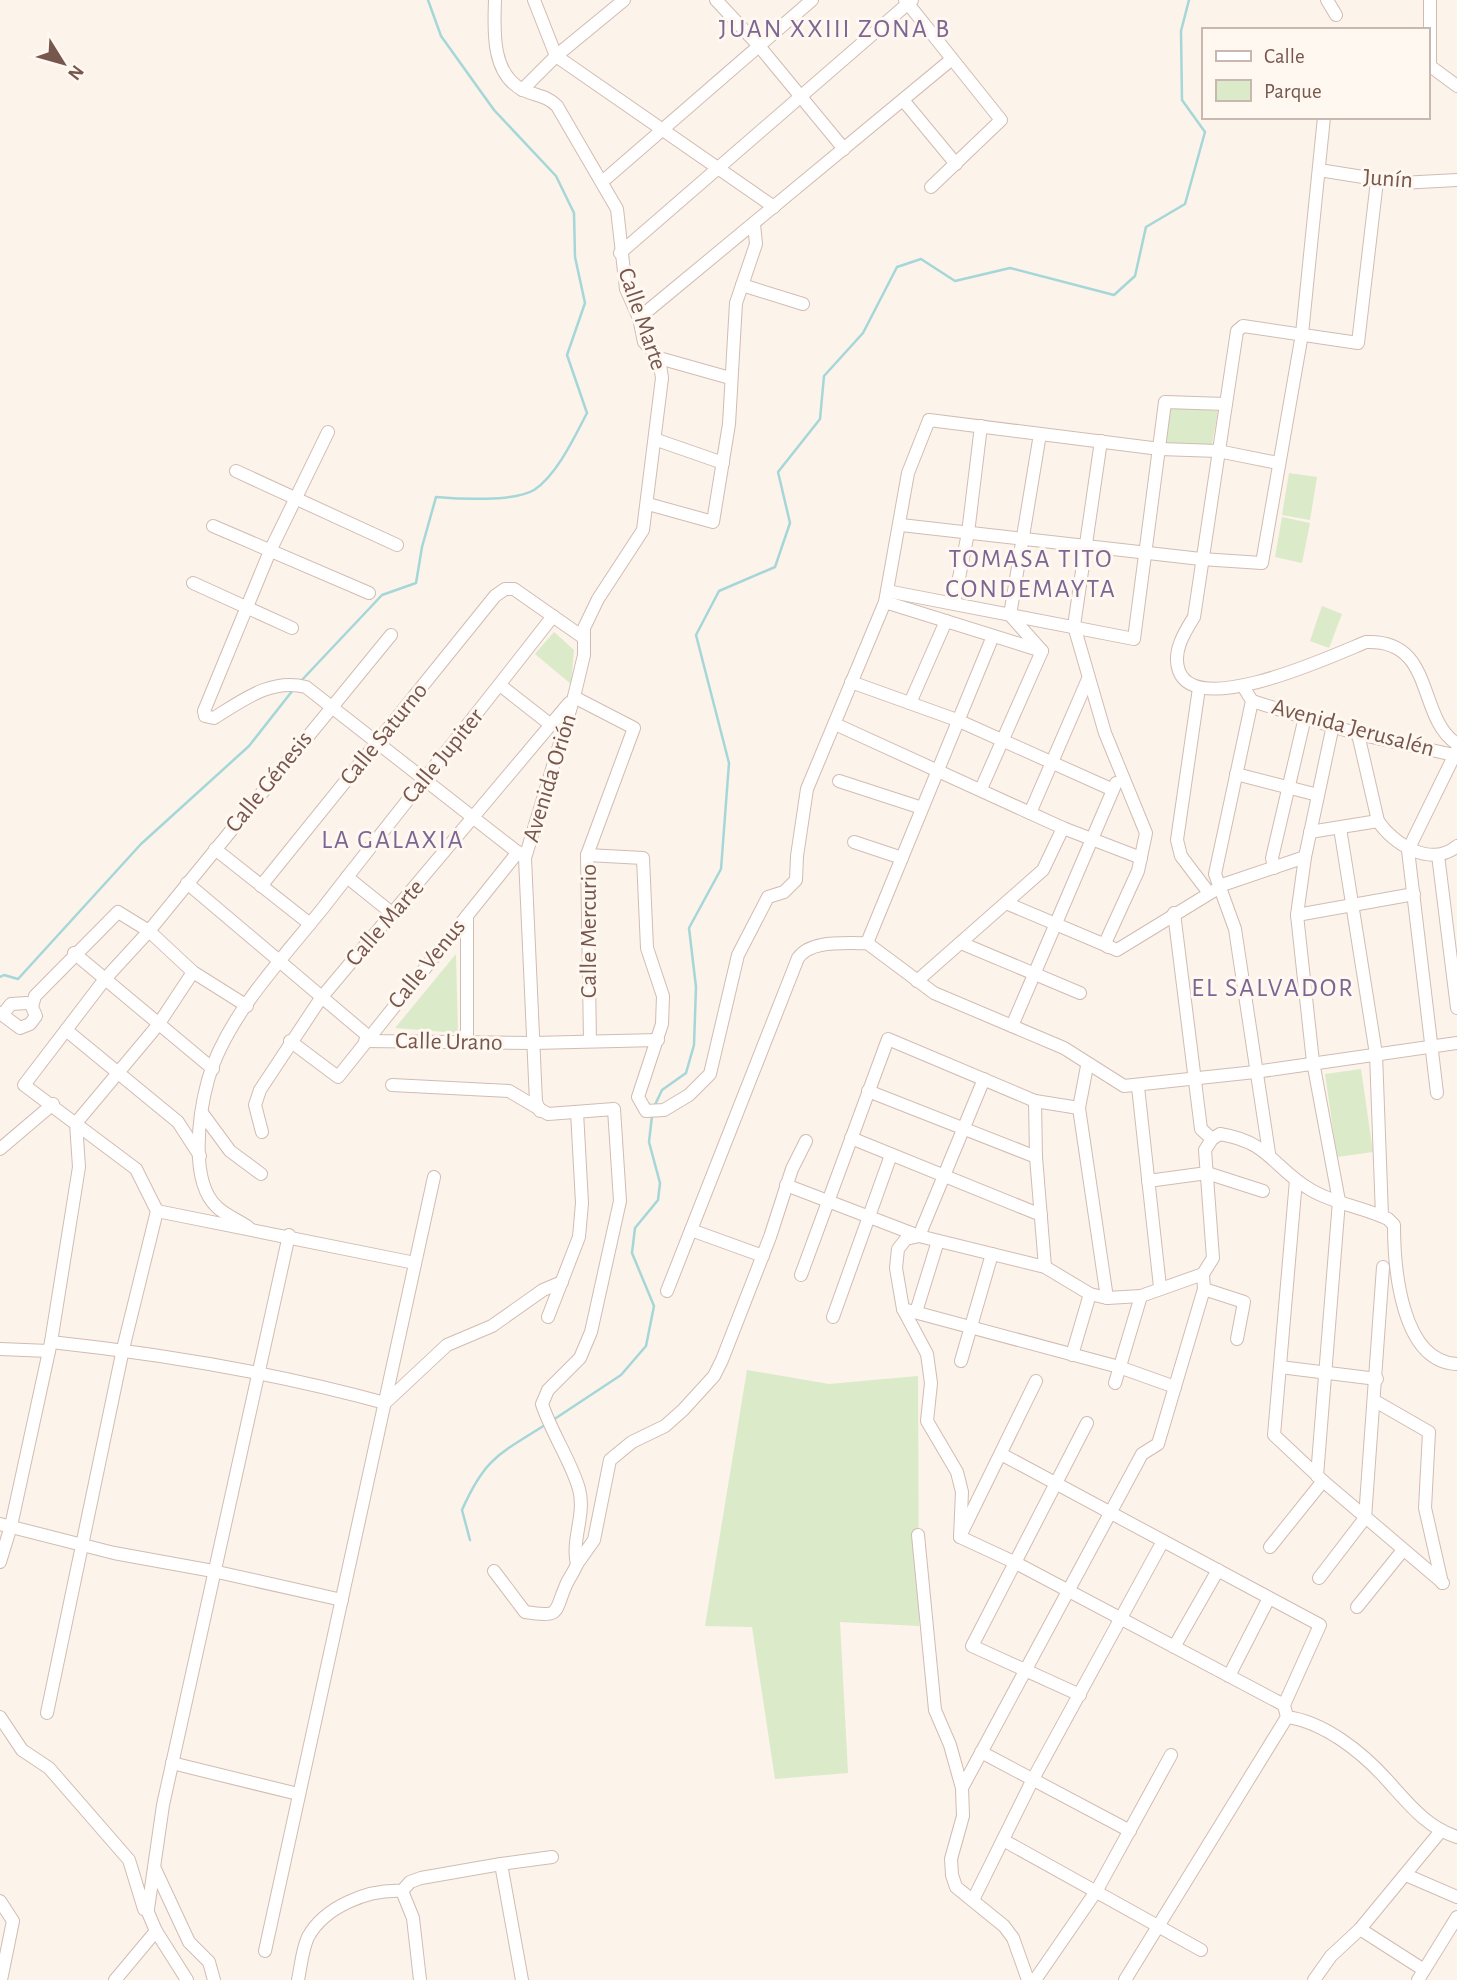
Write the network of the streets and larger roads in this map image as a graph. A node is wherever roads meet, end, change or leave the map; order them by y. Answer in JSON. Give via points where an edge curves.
{"nodes":[{"id":1,"x":495,"y":0,"type":"edge"},
{"id":2,"x":534,"y":0,"type":"edge"},
{"id":3,"x":624,"y":0,"type":"edge"},
{"id":4,"x":716,"y":0,"type":"edge"},
{"id":5,"x":812,"y":0,"type":"edge"},
{"id":6,"x":1327,"y":0,"type":"edge"},
{"id":7,"x":1430,"y":0,"type":"edge"},
{"id":8,"x":908,"y":1,"type":"edge"},
{"id":9,"x":1336,"y":15,"type":"dead end"},
{"id":10,"x":759,"y":46,"type":"junction"},
{"id":11,"x":556,"y":56,"type":"junction"},
{"id":12,"x":952,"y":60,"type":"junction"},
{"id":13,"x":1457,"y":86,"type":"edge"},
{"id":14,"x":522,"y":90,"type":"junction"},
{"id":15,"x":801,"y":96,"type":"junction"},
{"id":16,"x":903,"y":100,"type":"junction"},
{"id":17,"x":1324,"y":119,"type":"edge"},
{"id":18,"x":663,"y":129,"type":"junction"},
{"id":19,"x":844,"y":149,"type":"junction"},
{"id":20,"x":956,"y":163,"type":"junction"},
{"id":21,"x":717,"y":168,"type":"junction"},
{"id":22,"x":1319,"y":170,"type":"junction"},
{"id":23,"x":1457,"y":180,"type":"edge"},
{"id":24,"x":1377,"y":181,"type":"junction"},
{"id":25,"x":602,"y":182,"type":"junction"},
{"id":26,"x":931,"y":187,"type":"dead end"},
{"id":27,"x":774,"y":207,"type":"junction"},
{"id":28,"x":754,"y":224,"type":"junction"},
{"id":29,"x":620,"y":253,"type":"junction"},
{"id":30,"x":742,"y":285,"type":"junction"},
{"id":31,"x":803,"y":304,"type":"dead end"},
{"id":32,"x":639,"y":318,"type":"junction"},
{"id":33,"x":1302,"y":334,"type":"junction"},
{"id":34,"x":659,"y":358,"type":"junction"},
{"id":35,"x":730,"y":378,"type":"junction"},
{"id":36,"x":1226,"y":404,"type":"junction"},
{"id":37,"x":981,"y":426,"type":"junction"},
{"id":38,"x":328,"y":432,"type":"dead end"},
{"id":39,"x":1040,"y":434,"type":"junction"},
{"id":40,"x":657,"y":440,"type":"junction"},
{"id":41,"x":1101,"y":441,"type":"junction"},
{"id":42,"x":1160,"y":449,"type":"junction"},
{"id":43,"x":1218,"y":451,"type":"junction"},
{"id":44,"x":723,"y":463,"type":"junction"},
{"id":45,"x":1278,"y":463,"type":"junction"},
{"id":46,"x":236,"y":471,"type":"dead end"},
{"id":47,"x":296,"y":498,"type":"junction"},
{"id":48,"x":648,"y":504,"type":"junction"},
{"id":49,"x":901,"y":525,"type":"junction"},
{"id":50,"x":213,"y":526,"type":"dead end"},
{"id":51,"x":968,"y":533,"type":"junction"},
{"id":52,"x":1025,"y":540,"type":"junction"},
{"id":53,"x":397,"y":545,"type":"dead end"},
{"id":54,"x":1086,"y":547,"type":"junction"},
{"id":55,"x":270,"y":551,"type":"junction"},
{"id":56,"x":1147,"y":554,"type":"junction"},
{"id":57,"x":1201,"y":559,"type":"junction"},
{"id":58,"x":193,"y":583,"type":"dead end"},
{"id":59,"x":369,"y":593,"type":"dead end"},
{"id":60,"x":886,"y":596,"type":"junction"},
{"id":61,"x":954,"y":603,"type":"junction"},
{"id":62,"x":246,"y":607,"type":"junction"},
{"id":63,"x":1010,"y":615,"type":"junction"},
{"id":64,"x":553,"y":617,"type":"junction"},
{"id":65,"x":946,"y":621,"type":"junction"},
{"id":66,"x":1074,"y":626,"type":"junction"},
{"id":67,"x":292,"y":628,"type":"dead end"},
{"id":68,"x":391,"y":635,"type":"dead end"},
{"id":69,"x":993,"y":636,"type":"junction"},
{"id":70,"x":584,"y":638,"type":"junction"},
{"id":71,"x":1042,"y":651,"type":"junction"},
{"id":72,"x":1088,"y":680,"type":"junction"},
{"id":73,"x":852,"y":682,"type":"junction"},
{"id":74,"x":500,"y":685,"type":"junction"},
{"id":75,"x":1243,"y":686,"type":"junction"},
{"id":76,"x":1199,"y":688,"type":"junction"},
{"id":77,"x":574,"y":697,"type":"junction"},
{"id":78,"x":1252,"y":701,"type":"junction"},
{"id":79,"x":910,"y":703,"type":"junction"},
{"id":80,"x":331,"y":705,"type":"junction"},
{"id":81,"x":1305,"y":717,"type":"junction"},
{"id":82,"x":957,"y":720,"type":"junction"},
{"id":83,"x":835,"y":724,"type":"junction"},
{"id":84,"x":551,"y":725,"type":"junction"},
{"id":85,"x":1333,"y":725,"type":"junction"},
{"id":86,"x":1358,"y":734,"type":"junction"},
{"id":87,"x":1003,"y":740,"type":"junction"},
{"id":88,"x":378,"y":742,"type":"junction"},
{"id":89,"x":1456,"y":750,"type":"edge"},
{"id":90,"x":1051,"y":762,"type":"junction"},
{"id":91,"x":938,"y":771,"type":"junction"},
{"id":92,"x":1236,"y":774,"type":"junction"},
{"id":93,"x":1122,"y":775,"type":"junction"},
{"id":94,"x":424,"y":779,"type":"junction"},
{"id":95,"x":839,"y":781,"type":"dead end"},
{"id":96,"x":1289,"y":787,"type":"junction"},
{"id":97,"x":981,"y":789,"type":"junction"},
{"id":98,"x":1111,"y":789,"type":"junction"},
{"id":99,"x":1318,"y":795,"type":"junction"},
{"id":100,"x":922,"y":808,"type":"junction"},
{"id":101,"x":1030,"y":813,"type":"junction"},
{"id":102,"x":474,"y":818,"type":"junction"},
{"id":103,"x":1378,"y":821,"type":"junction"},
{"id":104,"x":1063,"y":828,"type":"junction"},
{"id":105,"x":1339,"y":828,"type":"junction"},
{"id":106,"x":1310,"y":832,"type":"junction"},
{"id":107,"x":1090,"y":838,"type":"junction"},
{"id":108,"x":854,"y":842,"type":"dead end"},
{"id":109,"x":215,"y":849,"type":"junction"},
{"id":110,"x":1456,"y":849,"type":"edge"},
{"id":111,"x":1408,"y":850,"type":"junction"},
{"id":112,"x":522,"y":855,"type":"junction"},
{"id":113,"x":587,"y":855,"type":"junction"},
{"id":114,"x":1437,"y":855,"type":"junction"},
{"id":115,"x":1305,"y":857,"type":"junction"},
{"id":116,"x":902,"y":858,"type":"junction"},
{"id":117,"x":1141,"y":858,"type":"junction"},
{"id":118,"x":1274,"y":868,"type":"junction"},
{"id":119,"x":347,"y":877,"type":"junction"},
{"id":120,"x":187,"y":883,"type":"junction"},
{"id":121,"x":261,"y":886,"type":"junction"},
{"id":122,"x":1214,"y":890,"type":"junction"},
{"id":123,"x":1414,"y":894,"type":"junction"},
{"id":124,"x":1006,"y":903,"type":"junction"},
{"id":125,"x":1352,"y":905,"type":"junction"},
{"id":126,"x":1174,"y":913,"type":"junction"},
{"id":127,"x":393,"y":914,"type":"junction"},
{"id":128,"x":1297,"y":915,"type":"junction"},
{"id":129,"x":467,"y":916,"type":"junction"},
{"id":130,"x":310,"y":924,"type":"junction"},
{"id":131,"x":1056,"y":926,"type":"junction"},
{"id":132,"x":149,"y":931,"type":"junction"},
{"id":133,"x":867,"y":943,"type":"junction"},
{"id":134,"x":961,"y":943,"type":"junction"},
{"id":135,"x":1108,"y":947,"type":"junction"},
{"id":136,"x":74,"y":953,"type":"junction"},
{"id":137,"x":280,"y":960,"type":"junction"},
{"id":138,"x":193,"y":972,"type":"junction"},
{"id":139,"x":1034,"y":976,"type":"junction"},
{"id":140,"x":105,"y":979,"type":"junction"},
{"id":141,"x":917,"y":981,"type":"junction"},
{"id":142,"x":1080,"y":993,"type":"dead end"},
{"id":143,"x":321,"y":998,"type":"junction"},
{"id":144,"x":27,"y":1003,"type":"dead end"},
{"id":145,"x":247,"y":1006,"type":"junction"},
{"id":146,"x":1457,"y":1008,"type":"edge"},
{"id":147,"x":2,"y":1014,"type":"edge"},
{"id":148,"x":158,"y":1025,"type":"junction"},
{"id":149,"x":1012,"y":1026,"type":"junction"},
{"id":150,"x":66,"y":1030,"type":"junction"},
{"id":151,"x":367,"y":1039,"type":"junction"},
{"id":152,"x":658,"y":1040,"type":"junction"},
{"id":153,"x":290,"y":1041,"type":"junction"},
{"id":154,"x":590,"y":1041,"type":"junction"},
{"id":155,"x":467,"y":1043,"type":"junction"},
{"id":156,"x":533,"y":1043,"type":"junction"},
{"id":157,"x":1457,"y":1043,"type":"edge"},
{"id":158,"x":1432,"y":1046,"type":"junction"},
{"id":159,"x":1376,"y":1054,"type":"junction"},
{"id":160,"x":1313,"y":1062,"type":"junction"},
{"id":161,"x":1087,"y":1066,"type":"junction"},
{"id":162,"x":213,"y":1069,"type":"junction"},
{"id":163,"x":118,"y":1072,"type":"junction"},
{"id":164,"x":1255,"y":1072,"type":"junction"},
{"id":165,"x":984,"y":1079,"type":"junction"},
{"id":166,"x":1195,"y":1079,"type":"junction"},
{"id":167,"x":392,"y":1084,"type":"dead end"},
{"id":168,"x":1138,"y":1087,"type":"junction"},
{"id":169,"x":868,"y":1091,"type":"junction"},
{"id":170,"x":1437,"y":1093,"type":"dead end"},
{"id":171,"x":1035,"y":1101,"type":"junction"},
{"id":172,"x":52,"y":1104,"type":"junction"},
{"id":173,"x":1079,"y":1108,"type":"junction"},
{"id":174,"x":540,"y":1111,"type":"junction"},
{"id":175,"x":201,"y":1112,"type":"junction"},
{"id":176,"x":577,"y":1112,"type":"junction"},
{"id":177,"x":76,"y":1123,"type":"junction"},
{"id":178,"x":963,"y":1127,"type":"junction"},
{"id":179,"x":262,"y":1132,"type":"dead end"},
{"id":180,"x":851,"y":1138,"type":"junction"},
{"id":181,"x":1212,"y":1139,"type":"junction"},
{"id":182,"x":806,"y":1141,"type":"dead end"},
{"id":183,"x":0,"y":1149,"type":"edge"},
{"id":184,"x":1269,"y":1153,"type":"junction"},
{"id":185,"x":891,"y":1155,"type":"junction"},
{"id":186,"x":200,"y":1156,"type":"junction"},
{"id":187,"x":1036,"y":1157,"type":"junction"},
{"id":188,"x":1207,"y":1173,"type":"junction"},
{"id":189,"x":261,"y":1174,"type":"dead end"},
{"id":190,"x":944,"y":1175,"type":"junction"},
{"id":191,"x":434,"y":1177,"type":"dead end"},
{"id":192,"x":1296,"y":1180,"type":"junction"},
{"id":193,"x":1148,"y":1181,"type":"junction"},
{"id":194,"x":786,"y":1185,"type":"junction"},
{"id":195,"x":1264,"y":1191,"type":"dead end"},
{"id":196,"x":828,"y":1199,"type":"junction"},
{"id":197,"x":1339,"y":1201,"type":"junction"},
{"id":198,"x":157,"y":1211,"type":"junction"},
{"id":199,"x":1041,"y":1215,"type":"junction"},
{"id":200,"x":868,"y":1216,"type":"junction"},
{"id":201,"x":1382,"y":1216,"type":"junction"},
{"id":202,"x":248,"y":1227,"type":"junction"},
{"id":203,"x":691,"y":1230,"type":"junction"},
{"id":204,"x":289,"y":1235,"type":"junction"},
{"id":205,"x":919,"y":1236,"type":"junction"},
{"id":206,"x":937,"y":1241,"type":"junction"},
{"id":207,"x":992,"y":1254,"type":"junction"},
{"id":208,"x":763,"y":1256,"type":"junction"},
{"id":209,"x":415,"y":1263,"type":"junction"},
{"id":210,"x":1045,"y":1267,"type":"junction"},
{"id":211,"x":1382,"y":1267,"type":"dead end"},
{"id":212,"x":1203,"y":1274,"type":"junction"},
{"id":213,"x":801,"y":1275,"type":"dead end"},
{"id":214,"x":562,"y":1282,"type":"junction"},
{"id":215,"x":1160,"y":1287,"type":"junction"},
{"id":216,"x":1204,"y":1289,"type":"junction"},
{"id":217,"x":667,"y":1291,"type":"dead end"},
{"id":218,"x":1090,"y":1294,"type":"junction"},
{"id":219,"x":1140,"y":1296,"type":"junction"},
{"id":220,"x":1107,"y":1298,"type":"junction"},
{"id":221,"x":903,"y":1308,"type":"junction"},
{"id":222,"x":916,"y":1312,"type":"junction"},
{"id":223,"x":548,"y":1317,"type":"dead end"},
{"id":224,"x":834,"y":1317,"type":"dead end"},
{"id":225,"x":971,"y":1327,"type":"junction"},
{"id":226,"x":1237,"y":1339,"type":"dead end"},
{"id":227,"x":50,"y":1346,"type":"junction"},
{"id":228,"x":0,"y":1349,"type":"edge"},
{"id":229,"x":123,"y":1349,"type":"junction"},
{"id":230,"x":1072,"y":1355,"type":"junction"},
{"id":231,"x":961,"y":1361,"type":"dead end"},
{"id":232,"x":1457,"y":1364,"type":"edge"},
{"id":233,"x":1119,"y":1367,"type":"junction"},
{"id":234,"x":1280,"y":1367,"type":"junction"},
{"id":235,"x":1326,"y":1373,"type":"junction"},
{"id":236,"x":258,"y":1375,"type":"junction"},
{"id":237,"x":1377,"y":1379,"type":"junction"},
{"id":238,"x":1036,"y":1381,"type":"dead end"},
{"id":239,"x":1115,"y":1383,"type":"dead end"},
{"id":240,"x":1175,"y":1387,"type":"junction"},
{"id":241,"x":1375,"y":1401,"type":"junction"},
{"id":242,"x":385,"y":1403,"type":"junction"},
{"id":243,"x":1087,"y":1423,"type":"dead end"},
{"id":244,"x":1001,"y":1454,"type":"junction"},
{"id":245,"x":1320,"y":1479,"type":"junction"},
{"id":246,"x":1057,"y":1484,"type":"junction"},
{"id":247,"x":1111,"y":1513,"type":"junction"},
{"id":248,"x":1366,"y":1518,"type":"junction"},
{"id":249,"x":6,"y":1525,"type":"edge"},
{"id":250,"x":918,"y":1535,"type":"dead end"},
{"id":251,"x":960,"y":1537,"type":"junction"},
{"id":252,"x":1163,"y":1541,"type":"junction"},
{"id":253,"x":82,"y":1544,"type":"junction"},
{"id":254,"x":1270,"y":1547,"type":"dead end"},
{"id":255,"x":1403,"y":1550,"type":"junction"},
{"id":256,"x":0,"y":1562,"type":"edge"},
{"id":257,"x":1016,"y":1563,"type":"junction"},
{"id":258,"x":577,"y":1564,"type":"junction"},
{"id":259,"x":213,"y":1570,"type":"junction"},
{"id":260,"x":1218,"y":1570,"type":"junction"},
{"id":261,"x":494,"y":1571,"type":"dead end"},
{"id":262,"x":1319,"y":1578,"type":"dead end"},
{"id":263,"x":1069,"y":1591,"type":"junction"},
{"id":264,"x":1269,"y":1598,"type":"junction"},
{"id":265,"x":342,"y":1600,"type":"junction"},
{"id":266,"x":1357,"y":1607,"type":"dead end"},
{"id":267,"x":1121,"y":1619,"type":"junction"},
{"id":268,"x":1174,"y":1647,"type":"junction"},
{"id":269,"x":1026,"y":1670,"type":"junction"},
{"id":270,"x":1229,"y":1676,"type":"junction"},
{"id":271,"x":1080,"y":1695,"type":"junction"},
{"id":272,"x":1286,"y":1711,"type":"junction"},
{"id":273,"x":47,"y":1713,"type":"dead end"},
{"id":274,"x":0,"y":1717,"type":"edge"},
{"id":275,"x":981,"y":1752,"type":"junction"},
{"id":276,"x":1171,"y":1755,"type":"dead end"},
{"id":277,"x":172,"y":1763,"type":"junction"},
{"id":278,"x":1033,"y":1780,"type":"junction"},
{"id":279,"x":962,"y":1788,"type":"junction"},
{"id":280,"x":298,"y":1794,"type":"junction"},
{"id":281,"x":1130,"y":1831,"type":"junction"},
{"id":282,"x":1440,"y":1832,"type":"junction"},
{"id":283,"x":1457,"y":1837,"type":"edge"},
{"id":284,"x":1003,"y":1840,"type":"junction"},
{"id":285,"x":552,"y":1857,"type":"dead end"},
{"id":286,"x":501,"y":1864,"type":"junction"},
{"id":287,"x":153,"y":1866,"type":"junction"},
{"id":288,"x":1406,"y":1875,"type":"junction"},
{"id":289,"x":1097,"y":1890,"type":"junction"},
{"id":290,"x":402,"y":1891,"type":"junction"},
{"id":291,"x":1457,"y":1897,"type":"edge"},
{"id":292,"x":973,"y":1900,"type":"junction"},
{"id":293,"x":0,"y":1901,"type":"edge"},
{"id":294,"x":147,"y":1910,"type":"junction"},
{"id":295,"x":1457,"y":1917,"type":"edge"},
{"id":296,"x":1159,"y":1925,"type":"junction"},
{"id":297,"x":1360,"y":1929,"type":"junction"},
{"id":298,"x":156,"y":1931,"type":"junction"},
{"id":299,"x":1201,"y":1950,"type":"dead end"},
{"id":300,"x":265,"y":1951,"type":"dead end"},
{"id":301,"x":1421,"y":1975,"type":"edge"},
{"id":302,"x":1,"y":1980,"type":"edge"},
{"id":303,"x":115,"y":1980,"type":"edge"},
{"id":304,"x":187,"y":1980,"type":"edge"},
{"id":305,"x":214,"y":1980,"type":"edge"},
{"id":306,"x":298,"y":1980,"type":"edge"},
{"id":307,"x":420,"y":1980,"type":"edge"},
{"id":308,"x":522,"y":1980,"type":"edge"},
{"id":309,"x":1028,"y":1980,"type":"edge"},
{"id":310,"x":1035,"y":1980,"type":"edge"},
{"id":311,"x":1125,"y":1980,"type":"edge"},
{"id":312,"x":1314,"y":1980,"type":"edge"}],
"edges":[{"from":1,"to":14,"type":"street","via":[[496,53],[503,71]]},
{"from":2,"to":11,"type":"street"},
{"from":3,"to":11,"type":"street"},
{"from":4,"to":10,"type":"street"},
{"from":5,"to":10,"type":"street"},
{"from":6,"to":9,"type":"street"},
{"from":7,"to":13,"type":"street","via":[[1430,66]]},
{"from":8,"to":12,"type":"street"},
{"from":8,"to":15,"type":"street"},
{"from":10,"to":15,"type":"street"},
{"from":10,"to":18,"type":"street"},
{"from":11,"to":14,"type":"street"},
{"from":11,"to":18,"type":"street"},
{"from":12,"to":16,"type":"street"},
{"from":12,"to":20,"type":"street","via":[[1001,120]]},
{"from":14,"to":25,"type":"street","name":"Calle Marte","via":[[549,98],[557,106]]},
{"from":15,"to":19,"type":"street"},
{"from":15,"to":21,"type":"street"},
{"from":16,"to":19,"type":"street"},
{"from":16,"to":20,"type":"street"},
{"from":17,"to":22,"type":"street"},
{"from":18,"to":21,"type":"street"},
{"from":18,"to":25,"type":"street"},
{"from":19,"to":27,"type":"street"},
{"from":20,"to":26,"type":"street"},
{"from":21,"to":27,"type":"street"},
{"from":21,"to":29,"type":"street"},
{"from":22,"to":24,"type":"street","name":"Junín"},
{"from":22,"to":33,"type":"street"},
{"from":23,"to":24,"type":"street","name":"Junín"},
{"from":24,"to":33,"type":"street","via":[[1358,343]]},
{"from":25,"to":29,"type":"street","name":"Calle Marte","via":[[617,209]]},
{"from":27,"to":28,"type":"street"},
{"from":28,"to":30,"type":"street","via":[[756,244]]},
{"from":28,"to":32,"type":"street"},
{"from":29,"to":32,"type":"street","name":"Calle Marte","via":[[626,289]]},
{"from":30,"to":31,"type":"street"},
{"from":30,"to":35,"type":"street","via":[[736,303]]},
{"from":32,"to":34,"type":"street","name":"Calle Marte","via":[[645,342]]},
{"from":33,"to":36,"type":"street","via":[[1239,327]]},
{"from":33,"to":45,"type":"street"},
{"from":34,"to":35,"type":"street"},
{"from":34,"to":40,"type":"street","name":"Calle Marte","via":[[662,379]]},
{"from":35,"to":44,"type":"street"},
{"from":36,"to":42,"type":"street","via":[[1165,402]]},
{"from":36,"to":43,"type":"street"},
{"from":37,"to":39,"type":"street"},
{"from":37,"to":49,"type":"street","via":[[929,420],[908,473]]},
{"from":37,"to":51,"type":"street"},
{"from":38,"to":47,"type":"street"},
{"from":39,"to":41,"type":"street"},
{"from":39,"to":52,"type":"street"},
{"from":40,"to":44,"type":"street"},
{"from":40,"to":48,"type":"street","name":"Calle Marte"},
{"from":41,"to":42,"type":"street"},
{"from":41,"to":54,"type":"street"},
{"from":42,"to":43,"type":"street"},
{"from":42,"to":56,"type":"street"},
{"from":43,"to":45,"type":"street"},
{"from":43,"to":57,"type":"street"},
{"from":44,"to":48,"type":"street","via":[[713,522]]},
{"from":45,"to":57,"type":"street","via":[[1262,562]]},
{"from":46,"to":47,"type":"street"},
{"from":47,"to":53,"type":"street"},
{"from":47,"to":55,"type":"street"},
{"from":48,"to":70,"type":"street","name":"Avenida Orión","via":[[643,530],[598,599]]},
{"from":49,"to":51,"type":"street"},
{"from":49,"to":60,"type":"street"},
{"from":50,"to":55,"type":"street"},
{"from":51,"to":52,"type":"street"},
{"from":51,"to":61,"type":"street"},
{"from":52,"to":54,"type":"street"},
{"from":52,"to":63,"type":"street"},
{"from":54,"to":56,"type":"street"},
{"from":54,"to":66,"type":"street"},
{"from":55,"to":59,"type":"street"},
{"from":55,"to":62,"type":"street"},
{"from":56,"to":57,"type":"street"},
{"from":56,"to":66,"type":"street","via":[[1133,639]]},
{"from":57,"to":76,"type":"street","via":[[1194,617],[1178,646],[1176,664],[1182,679]]},
{"from":58,"to":62,"type":"street"},
{"from":60,"to":61,"type":"street"},
{"from":60,"to":65,"type":"street"},
{"from":60,"to":73,"type":"street"},
{"from":61,"to":63,"type":"street"},
{"from":62,"to":67,"type":"street"},
{"from":62,"to":80,"type":"street","via":[[205,716],[214,718],[263,689],[294,684]]},
{"from":63,"to":66,"type":"street"},
{"from":63,"to":71,"type":"street"},
{"from":64,"to":70,"type":"street"},
{"from":64,"to":74,"type":"street","name":"Calle Jupiter"},
{"from":64,"to":88,"type":"street","name":"Calle Saturno","via":[[510,587],[495,596]]},
{"from":65,"to":69,"type":"street"},
{"from":65,"to":79,"type":"street"},
{"from":66,"to":72,"type":"street"},
{"from":68,"to":80,"type":"street","name":"Calle Génesis"},
{"from":69,"to":71,"type":"street"},
{"from":69,"to":82,"type":"street"},
{"from":70,"to":77,"type":"street","name":"Avenida Orión"},
{"from":71,"to":87,"type":"street"},
{"from":72,"to":90,"type":"street"},
{"from":72,"to":93,"type":"street"},
{"from":73,"to":79,"type":"street"},
{"from":73,"to":83,"type":"street"},
{"from":74,"to":84,"type":"street"},
{"from":74,"to":94,"type":"street","name":"Calle Jupiter"},
{"from":75,"to":76,"type":"street"},
{"from":75,"to":78,"type":"street"},
{"from":75,"to":89,"type":"street","via":[[1366,642],[1383,642],[1399,648],[1415,665]]},
{"from":76,"to":122,"type":"street","via":[[1177,840],[1181,856]]},
{"from":77,"to":84,"type":"street","name":"Calle Marte"},
{"from":77,"to":112,"type":"street","name":"Avenida Orión"},
{"from":77,"to":113,"type":"street","name":"Calle Mercurio","via":[[634,728]]},
{"from":78,"to":81,"type":"street","name":"Avenida Jerusalén"},
{"from":78,"to":92,"type":"street"},
{"from":79,"to":82,"type":"street"},
{"from":80,"to":88,"type":"street"},
{"from":80,"to":109,"type":"street","name":"Calle Génesis"},
{"from":81,"to":85,"type":"street","name":"Avenida Jerusalén"},
{"from":81,"to":96,"type":"street"},
{"from":82,"to":87,"type":"street"},
{"from":82,"to":91,"type":"street"},
{"from":83,"to":91,"type":"street"},
{"from":83,"to":152,"type":"street","via":[[807,789],[796,880],[784,892],[768,897],[738,955],[710,1074],[689,1095],[652,1112],[641,1107],[638,1097]]},
{"from":84,"to":102,"type":"street","name":"Calle Marte"},
{"from":85,"to":86,"type":"street","name":"Avenida Jerusalén"},
{"from":85,"to":99,"type":"street"},
{"from":86,"to":89,"type":"street","name":"Avenida Jerusalén"},
{"from":86,"to":103,"type":"street"},
{"from":87,"to":90,"type":"street"},
{"from":87,"to":97,"type":"street"},
{"from":88,"to":94,"type":"street"},
{"from":88,"to":121,"type":"street","name":"Calle Saturno"},
{"from":89,"to":111,"type":"street"},
{"from":90,"to":98,"type":"street"},
{"from":90,"to":101,"type":"street"},
{"from":91,"to":97,"type":"street"},
{"from":91,"to":100,"type":"street"},
{"from":92,"to":96,"type":"street"},
{"from":92,"to":122,"type":"street"},
{"from":93,"to":98,"type":"street"},
{"from":93,"to":117,"type":"street","via":[[1146,833]]},
{"from":94,"to":102,"type":"street"},
{"from":94,"to":119,"type":"street","name":"Calle Jupiter"},
{"from":95,"to":100,"type":"street"},
{"from":96,"to":99,"type":"street"},
{"from":96,"to":118,"type":"street","via":[[1272,858]]},
{"from":97,"to":101,"type":"street"},
{"from":98,"to":107,"type":"street"},
{"from":99,"to":106,"type":"street"},
{"from":100,"to":116,"type":"street"},
{"from":101,"to":104,"type":"street"},
{"from":102,"to":112,"type":"street"},
{"from":102,"to":127,"type":"street","name":"Calle Marte"},
{"from":103,"to":105,"type":"street"},
{"from":103,"to":111,"type":"street"},
{"from":104,"to":107,"type":"street"},
{"from":104,"to":124,"type":"street","via":[[1042,870]]},
{"from":105,"to":106,"type":"street"},
{"from":105,"to":125,"type":"street"},
{"from":106,"to":115,"type":"street"},
{"from":107,"to":117,"type":"street"},
{"from":107,"to":131,"type":"street"},
{"from":108,"to":116,"type":"street"},
{"from":109,"to":120,"type":"street","name":"Calle Génesis"},
{"from":109,"to":121,"type":"street"},
{"from":110,"to":114,"type":"street"},
{"from":111,"to":114,"type":"street"},
{"from":111,"to":123,"type":"street"},
{"from":112,"to":129,"type":"street","name":"Calle Venus"},
{"from":112,"to":156,"type":"street","name":"Avenida Orión"},
{"from":113,"to":152,"type":"street","via":[[643,858],[647,948],[663,996]]},
{"from":113,"to":154,"type":"street","name":"Calle Mercurio"},
{"from":114,"to":146,"type":"street"},
{"from":115,"to":118,"type":"street"},
{"from":115,"to":128,"type":"street"},
{"from":116,"to":133,"type":"street"},
{"from":117,"to":135,"type":"street","via":[[1105,941]]},
{"from":118,"to":122,"type":"street"},
{"from":119,"to":127,"type":"street"},
{"from":119,"to":130,"type":"street","name":"Calle Jupiter"},
{"from":120,"to":132,"type":"street","name":"Calle Génesis"},
{"from":120,"to":137,"type":"street","name":"Calle Urano"},
{"from":121,"to":130,"type":"street"},
{"from":122,"to":126,"type":"street"},
{"from":122,"to":164,"type":"street","via":[[1229,906],[1235,929]]},
{"from":123,"to":125,"type":"street"},
{"from":123,"to":158,"type":"street"},
{"from":124,"to":131,"type":"street"},
{"from":124,"to":134,"type":"street"},
{"from":125,"to":128,"type":"street"},
{"from":125,"to":159,"type":"street"},
{"from":126,"to":135,"type":"street","via":[[1117,950]]},
{"from":126,"to":166,"type":"street"},
{"from":127,"to":143,"type":"street","name":"Calle Marte"},
{"from":128,"to":160,"type":"street"},
{"from":129,"to":151,"type":"street","name":"Calle Venus"},
{"from":129,"to":155,"type":"street"},
{"from":130,"to":137,"type":"street","name":"Calle Jupiter"},
{"from":131,"to":135,"type":"street"},
{"from":131,"to":139,"type":"street"},
{"from":132,"to":136,"type":"street","via":[[118,912]]},
{"from":132,"to":138,"type":"street"},
{"from":132,"to":140,"type":"street","name":"Calle Génesis"},
{"from":133,"to":141,"type":"street"},
{"from":133,"to":203,"type":"street","via":[[814,946],[798,958]]},
{"from":134,"to":139,"type":"street"},
{"from":134,"to":141,"type":"street"},
{"from":136,"to":140,"type":"street"},
{"from":136,"to":147,"type":"street","via":[[35,996],[32,1007],[36,1016],[30,1024],[20,1028]]},
{"from":137,"to":143,"type":"street","name":"Calle Urano"},
{"from":137,"to":145,"type":"street","name":"Calle Jupiter"},
{"from":138,"to":145,"type":"street"},
{"from":138,"to":148,"type":"street"},
{"from":139,"to":142,"type":"street"},
{"from":139,"to":149,"type":"street"},
{"from":140,"to":148,"type":"street"},
{"from":140,"to":150,"type":"street","name":"Calle Génesis"},
{"from":141,"to":149,"type":"street","via":[[959,1006]]},
{"from":143,"to":151,"type":"street","name":"Calle Urano"},
{"from":143,"to":153,"type":"street","name":"Calle Marte"},
{"from":144,"to":147,"type":"street","via":[[11,1004]]},
{"from":145,"to":162,"type":"street","name":"Calle Jupiter"},
{"from":148,"to":162,"type":"street"},
{"from":148,"to":163,"type":"street"},
{"from":149,"to":161,"type":"street","via":[[1063,1048]]},
{"from":150,"to":163,"type":"street"},
{"from":150,"to":172,"type":"street","name":"Calle Génesis","via":[[24,1085]]},
{"from":151,"to":153,"type":"street","name":"Calle Venus","via":[[338,1077]]},
{"from":151,"to":155,"type":"street","name":"Calle Urano"},
{"from":152,"to":154,"type":"street","name":"Calle Urano"},
{"from":153,"to":179,"type":"street","name":"Calle Marte","via":[[260,1090],[256,1105]]},
{"from":154,"to":156,"type":"street","name":"Calle Urano"},
{"from":155,"to":156,"type":"street","name":"Calle Urano"},
{"from":156,"to":174,"type":"street","name":"Avenida Orión"},
{"from":157,"to":158,"type":"street"},
{"from":158,"to":159,"type":"street"},
{"from":158,"to":170,"type":"street"},
{"from":159,"to":160,"type":"street"},
{"from":159,"to":201,"type":"street"},
{"from":160,"to":164,"type":"street"},
{"from":160,"to":197,"type":"street"},
{"from":161,"to":168,"type":"street","via":[[1124,1086]]},
{"from":161,"to":173,"type":"street"},
{"from":162,"to":175,"type":"street","name":"Calle Jupiter"},
{"from":163,"to":177,"type":"street"},
{"from":163,"to":186,"type":"street","via":[[178,1122]]},
{"from":164,"to":166,"type":"street"},
{"from":164,"to":184,"type":"street"},
{"from":165,"to":169,"type":"street","via":[[888,1039]]},
{"from":165,"to":171,"type":"street"},
{"from":165,"to":178,"type":"street"},
{"from":166,"to":168,"type":"street"},
{"from":166,"to":181,"type":"street","via":[[1201,1129]]},
{"from":167,"to":174,"type":"street","via":[[509,1091]]},
{"from":168,"to":193,"type":"street"},
{"from":169,"to":178,"type":"street"},
{"from":169,"to":180,"type":"street"},
{"from":171,"to":173,"type":"street"},
{"from":171,"to":187,"type":"street"},
{"from":172,"to":177,"type":"street"},
{"from":172,"to":183,"type":"street"},
{"from":173,"to":220,"type":"street"},
{"from":174,"to":176,"type":"street"},
{"from":175,"to":186,"type":"street","name":"Calle Jupiter"},
{"from":175,"to":189,"type":"street","via":[[230,1151]]},
{"from":176,"to":214,"type":"street","via":[[582,1215]]},
{"from":176,"to":258,"type":"street","via":[[614,1109],[620,1201],[588,1346],[548,1390],[542,1404],[579,1488]]},
{"from":177,"to":198,"type":"street","via":[[136,1169]]},
{"from":177,"to":227,"type":"street","via":[[79,1167]]},
{"from":178,"to":187,"type":"street"},
{"from":178,"to":190,"type":"street"},
{"from":180,"to":185,"type":"street"},
{"from":180,"to":196,"type":"street"},
{"from":181,"to":184,"type":"street","via":[[1220,1134],[1238,1137]]},
{"from":181,"to":188,"type":"street","via":[[1205,1150]]},
{"from":182,"to":194,"type":"street"},
{"from":184,"to":192,"type":"street"},
{"from":185,"to":190,"type":"street"},
{"from":185,"to":200,"type":"street"},
{"from":186,"to":202,"type":"street","name":"Calle Jupiter","via":[[205,1191],[217,1207]]},
{"from":187,"to":199,"type":"street"},
{"from":188,"to":193,"type":"street"},
{"from":188,"to":195,"type":"street"},
{"from":188,"to":212,"type":"street","via":[[1213,1258]]},
{"from":190,"to":199,"type":"street"},
{"from":190,"to":205,"type":"street"},
{"from":191,"to":209,"type":"street"},
{"from":192,"to":197,"type":"street"},
{"from":192,"to":234,"type":"street"},
{"from":193,"to":215,"type":"street"},
{"from":194,"to":196,"type":"street"},
{"from":194,"to":208,"type":"street"},
{"from":196,"to":200,"type":"street"},
{"from":196,"to":213,"type":"street"},
{"from":197,"to":201,"type":"street"},
{"from":197,"to":235,"type":"street"},
{"from":198,"to":202,"type":"street"},
{"from":198,"to":229,"type":"street"},
{"from":199,"to":210,"type":"street"},
{"from":200,"to":205,"type":"street"},
{"from":200,"to":224,"type":"street"},
{"from":201,"to":232,"type":"street","via":[[1394,1225],[1394,1265],[1405,1311],[1422,1346],[1432,1357]]},
{"from":202,"to":204,"type":"street"},
{"from":203,"to":208,"type":"street"},
{"from":203,"to":217,"type":"street"},
{"from":204,"to":209,"type":"street"},
{"from":204,"to":236,"type":"street"},
{"from":205,"to":206,"type":"street"},
{"from":205,"to":221,"type":"street","via":[[906,1239],[898,1249],[896,1268]]},
{"from":206,"to":207,"type":"street"},
{"from":206,"to":222,"type":"street"},
{"from":207,"to":210,"type":"street"},
{"from":207,"to":225,"type":"street"},
{"from":208,"to":258,"type":"street","via":[[714,1376],[665,1426],[632,1442],[610,1460],[594,1540]]},
{"from":209,"to":242,"type":"street"},
{"from":210,"to":218,"type":"street"},
{"from":211,"to":237,"type":"street"},
{"from":212,"to":215,"type":"street"},
{"from":212,"to":216,"type":"street"},
{"from":214,"to":223,"type":"street"},
{"from":214,"to":242,"type":"street","via":[[492,1326],[447,1345]]},
{"from":215,"to":219,"type":"street"},
{"from":216,"to":226,"type":"street","via":[[1244,1302]]},
{"from":216,"to":240,"type":"street"},
{"from":218,"to":220,"type":"street"},
{"from":218,"to":230,"type":"street"},
{"from":219,"to":220,"type":"street"},
{"from":219,"to":233,"type":"street"},
{"from":221,"to":222,"type":"street"},
{"from":221,"to":251,"type":"street","via":[[927,1354],[931,1383],[926,1422],[957,1472],[962,1492]]},
{"from":222,"to":225,"type":"street"},
{"from":225,"to":230,"type":"street"},
{"from":225,"to":231,"type":"street"},
{"from":227,"to":228,"type":"street"},
{"from":227,"to":229,"type":"street"},
{"from":227,"to":249,"type":"street"},
{"from":229,"to":236,"type":"street"},
{"from":229,"to":253,"type":"street"},
{"from":230,"to":233,"type":"street"},
{"from":233,"to":239,"type":"street"},
{"from":233,"to":240,"type":"street"},
{"from":234,"to":235,"type":"street"},
{"from":234,"to":245,"type":"street","via":[[1274,1435]]},
{"from":235,"to":237,"type":"street"},
{"from":235,"to":245,"type":"street"},
{"from":236,"to":242,"type":"street"},
{"from":236,"to":259,"type":"street"},
{"from":237,"to":241,"type":"street"},
{"from":238,"to":244,"type":"street"},
{"from":240,"to":247,"type":"street","via":[[1158,1444],[1142,1454]]},
{"from":241,"to":248,"type":"street"},
{"from":241,"to":255,"type":"street","via":[[1429,1433],[1425,1508],[1443,1583]]},
{"from":242,"to":265,"type":"street"},
{"from":243,"to":246,"type":"street"},
{"from":244,"to":246,"type":"street"},
{"from":244,"to":251,"type":"street"},
{"from":245,"to":248,"type":"street"},
{"from":245,"to":254,"type":"street"},
{"from":246,"to":247,"type":"street"},
{"from":246,"to":257,"type":"street"},
{"from":247,"to":252,"type":"street"},
{"from":247,"to":263,"type":"street"},
{"from":248,"to":255,"type":"street"},
{"from":248,"to":262,"type":"street"},
{"from":249,"to":253,"type":"street"},
{"from":249,"to":256,"type":"street"},
{"from":250,"to":279,"type":"street","via":[[935,1710]]},
{"from":251,"to":257,"type":"street"},
{"from":252,"to":260,"type":"street"},
{"from":252,"to":267,"type":"street"},
{"from":253,"to":259,"type":"street"},
{"from":253,"to":273,"type":"street"},
{"from":255,"to":266,"type":"street"},
{"from":257,"to":263,"type":"street"},
{"from":257,"to":269,"type":"street","via":[[972,1646]]},
{"from":258,"to":261,"type":"street","via":[[561,1604],[549,1614],[525,1612]]},
{"from":259,"to":265,"type":"street"},
{"from":259,"to":277,"type":"street"},
{"from":260,"to":264,"type":"street"},
{"from":260,"to":268,"type":"street"},
{"from":263,"to":267,"type":"street"},
{"from":263,"to":269,"type":"street"},
{"from":264,"to":270,"type":"street"},
{"from":264,"to":272,"type":"street","via":[[1320,1625]]},
{"from":265,"to":280,"type":"street"},
{"from":267,"to":268,"type":"street"},
{"from":267,"to":271,"type":"street"},
{"from":268,"to":270,"type":"street"},
{"from":269,"to":271,"type":"street"},
{"from":269,"to":275,"type":"street"},
{"from":270,"to":272,"type":"street"},
{"from":271,"to":278,"type":"street"},
{"from":272,"to":282,"type":"street","via":[[1353,1749]]},
{"from":272,"to":296,"type":"street"},
{"from":274,"to":294,"type":"street","via":[[22,1750],[50,1768],[129,1860]]},
{"from":275,"to":278,"type":"street"},
{"from":275,"to":279,"type":"street"},
{"from":276,"to":281,"type":"street"},
{"from":277,"to":280,"type":"street"},
{"from":277,"to":287,"type":"street"},
{"from":278,"to":281,"type":"street"},
{"from":278,"to":284,"type":"street"},
{"from":279,"to":292,"type":"street","via":[[963,1815],[951,1859],[952,1875],[956,1886]]},
{"from":280,"to":300,"type":"street"},
{"from":281,"to":289,"type":"street"},
{"from":282,"to":283,"type":"street"},
{"from":282,"to":288,"type":"street"},
{"from":284,"to":289,"type":"street"},
{"from":284,"to":292,"type":"street"},
{"from":285,"to":286,"type":"street"},
{"from":286,"to":290,"type":"street","via":[[421,1878]]},
{"from":286,"to":308,"type":"street"},
{"from":287,"to":294,"type":"street"},
{"from":287,"to":305,"type":"street","via":[[189,1942],[209,1962]]},
{"from":288,"to":291,"type":"street"},
{"from":288,"to":297,"type":"street"},
{"from":289,"to":296,"type":"street"},
{"from":289,"to":310,"type":"street"},
{"from":290,"to":306,"type":"street","via":[[370,1892],[320,1922],[306,1941]]},
{"from":290,"to":307,"type":"street","via":[[413,1918]]},
{"from":292,"to":309,"type":"street","via":[[1013,1938]]},
{"from":293,"to":302,"type":"street","via":[[13,1921]]},
{"from":294,"to":298,"type":"street"},
{"from":295,"to":301,"type":"street"},
{"from":296,"to":299,"type":"street"},
{"from":296,"to":311,"type":"street"},
{"from":297,"to":301,"type":"street"},
{"from":297,"to":312,"type":"street"},
{"from":298,"to":303,"type":"street"},
{"from":298,"to":304,"type":"street"}]}
